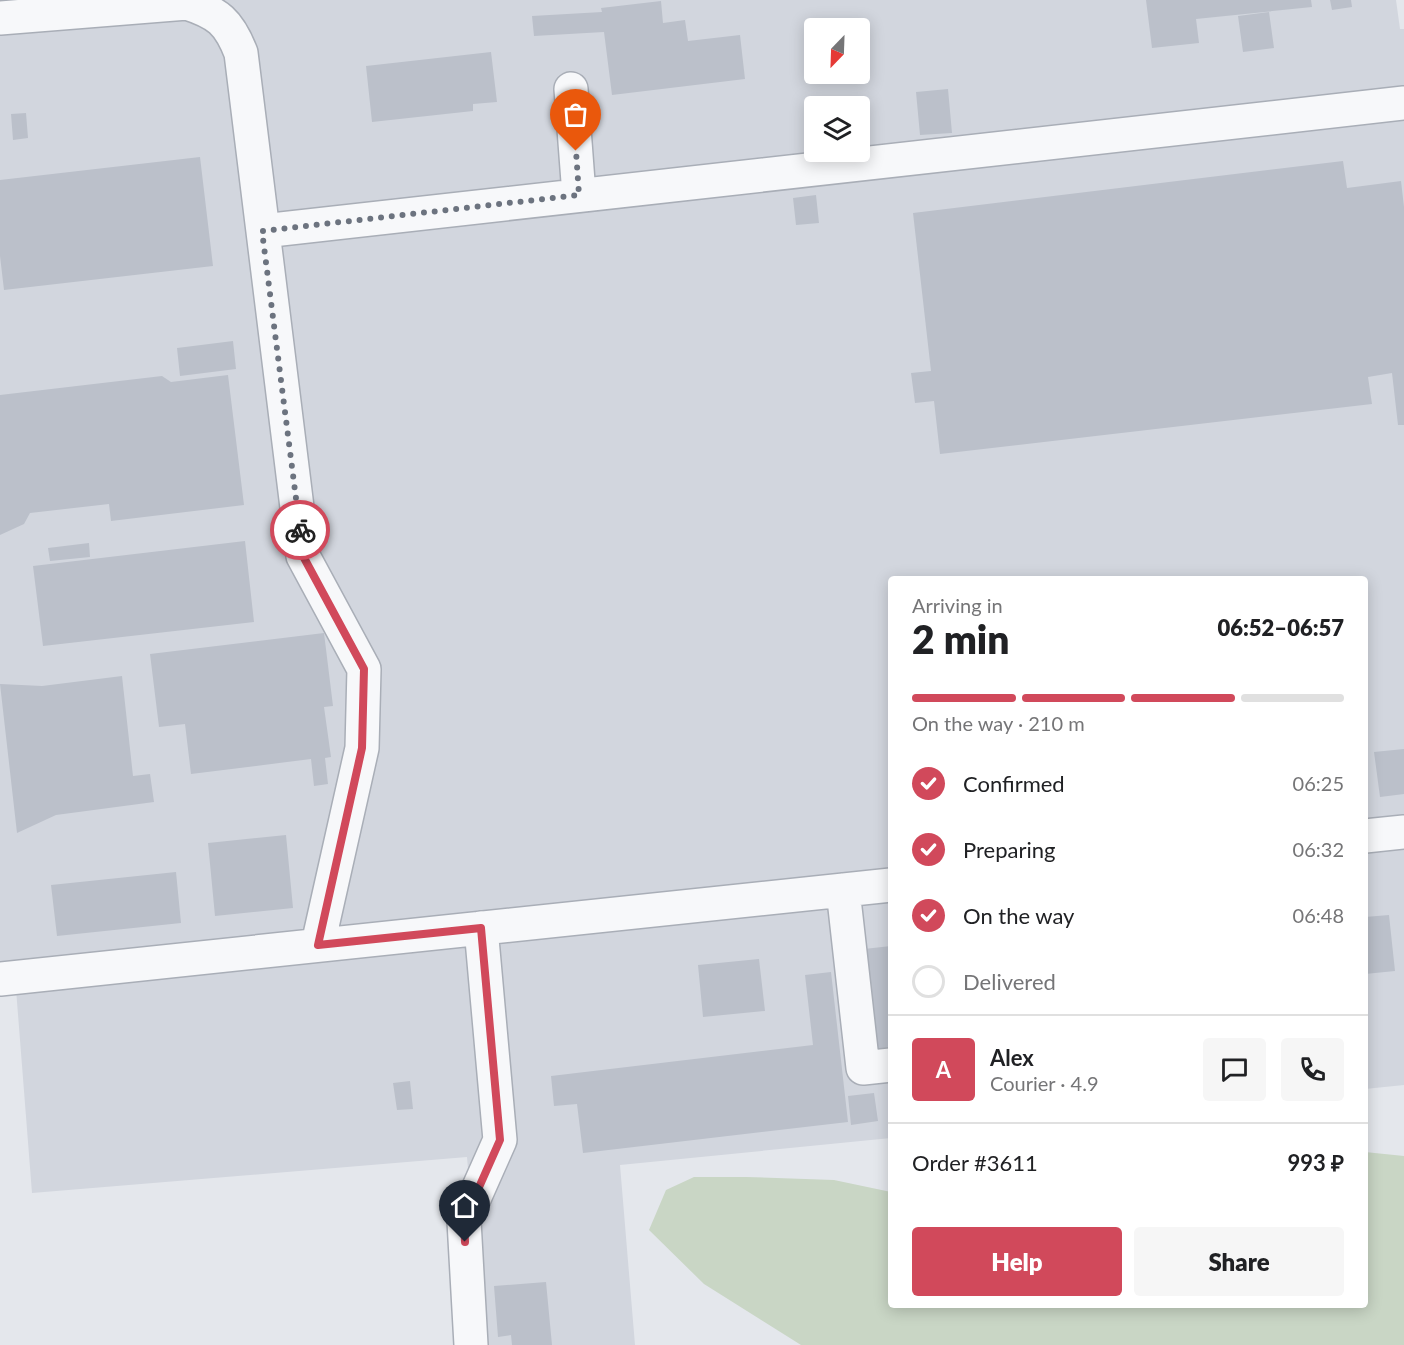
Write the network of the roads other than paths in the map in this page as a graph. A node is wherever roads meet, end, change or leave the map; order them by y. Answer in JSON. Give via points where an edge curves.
{"nodes":[{"id":1,"x":0,"y":18,"type":"edge"},
{"id":2,"x":571,"y":88,"type":"dead end"},
{"id":3,"x":1404,"y":103,"type":"edge"},
{"id":4,"x":579,"y":195,"type":"junction"},
{"id":5,"x":262,"y":231,"type":"junction"},
{"id":6,"x":1404,"y":832,"type":"edge"},
{"id":7,"x":1368,"y":836,"type":"edge"},
{"id":8,"x":888,"y":885,"type":"edge"},
{"id":9,"x":843,"y":890,"type":"junction"},
{"id":10,"x":481,"y":928,"type":"junction"},
{"id":11,"x":318,"y":945,"type":"junction"},
{"id":12,"x":0,"y":979,"type":"edge"},
{"id":13,"x":888,"y":1065,"type":"edge"},
{"id":14,"x":471,"y":1345,"type":"edge"}],
"edges":[{"from":1,"to":5,"type":"lane","via":[[171,2],[211,11],[232,30],[241,53]]},
{"from":2,"to":4,"type":"lane"},
{"from":3,"to":4,"type":"lane"},
{"from":4,"to":5,"type":"lane"},
{"from":5,"to":11,"type":"lane","via":[[303,556],[364,669],[362,748]]},
{"from":6,"to":7,"type":"lane"},
{"from":8,"to":9,"type":"lane"},
{"from":9,"to":10,"type":"lane"},
{"from":9,"to":13,"type":"lane","via":[[863,1068]]},
{"from":10,"to":11,"type":"lane"},
{"from":10,"to":14,"type":"lane","via":[[500,1140],[464,1221]]},
{"from":11,"to":12,"type":"lane"}]}
